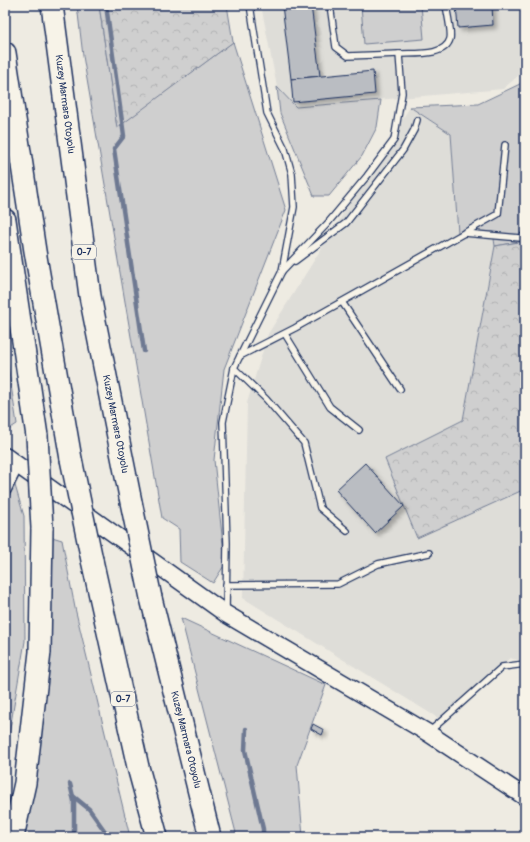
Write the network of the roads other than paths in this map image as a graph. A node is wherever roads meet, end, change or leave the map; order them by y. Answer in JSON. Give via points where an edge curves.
{"nodes":[{"id":1,"x":52,"y":5,"type":"edge"},
{"id":2,"x":250,"y":5,"type":"edge"},
{"id":3,"x":330,"y":5,"type":"edge"},
{"id":4,"x":446,"y":5,"type":"edge"},
{"id":5,"x":5,"y":53,"type":"edge"},
{"id":6,"x":399,"y":54,"type":"junction"},
{"id":7,"x":417,"y":120,"type":"dead end"},
{"id":8,"x":505,"y":145,"type":"dead end"},
{"id":9,"x":5,"y":220,"type":"edge"},
{"id":10,"x":464,"y":233,"type":"junction"},
{"id":11,"x":525,"y":234,"type":"edge"},
{"id":12,"x":282,"y":271,"type":"junction"},
{"id":13,"x":342,"y":302,"type":"junction"},
{"id":14,"x":285,"y":334,"type":"junction"},
{"id":15,"x":240,"y":356,"type":"junction"},
{"id":16,"x":234,"y":368,"type":"junction"},
{"id":17,"x":400,"y":388,"type":"dead end"},
{"id":18,"x":359,"y":430,"type":"dead end"},
{"id":19,"x":11,"y":461,"type":"edge"},
{"id":20,"x":5,"y":490,"type":"edge"},
{"id":21,"x":347,"y":532,"type":"dead end"},
{"id":22,"x":429,"y":553,"type":"dead end"},
{"id":23,"x":226,"y":584,"type":"junction"},
{"id":24,"x":226,"y":614,"type":"junction"},
{"id":25,"x":525,"y":664,"type":"edge"},
{"id":26,"x":428,"y":733,"type":"junction"},
{"id":27,"x":525,"y":797,"type":"edge"},
{"id":28,"x":13,"y":837,"type":"edge"},
{"id":29,"x":157,"y":837,"type":"edge"},
{"id":30,"x":210,"y":837,"type":"edge"}],
"edges":[{"from":1,"to":30,"type":"highway","name":"Kuzey Marmara Otoyolu","number":"O-7","bridge":true,"via":[[90,296],[151,598]]},
{"from":2,"to":12,"type":"lane","via":[[267,113],[285,149],[292,174],[294,207]]},
{"from":3,"to":6,"type":"lane","via":[[336,46],[348,56]]},
{"from":4,"to":6,"type":"lane","via":[[450,39],[445,48],[437,52]]},
{"from":5,"to":29,"type":"highway","number":"O-7","bridge":true,"via":[[35,251],[71,459],[138,767]]},
{"from":6,"to":12,"type":"lane","via":[[402,93],[394,140],[326,224]]},
{"from":7,"to":12,"type":"lane","via":[[403,150],[346,223]]},
{"from":8,"to":10,"type":"lane","via":[[498,214]]},
{"from":9,"to":28,"type":"highway","bridge":true,"via":[[37,436],[42,528],[40,652],[25,782]]},
{"from":10,"to":11,"type":"lane","via":[[521,238]]},
{"from":10,"to":13,"type":"lane"},
{"from":12,"to":15,"type":"lane"},
{"from":13,"to":14,"type":"lane"},
{"from":13,"to":17,"type":"lane"},
{"from":14,"to":15,"type":"lane"},
{"from":14,"to":18,"type":"lane","via":[[330,407]]},
{"from":15,"to":16,"type":"lane"},
{"from":16,"to":21,"type":"lane","via":[[266,399],[304,443],[320,508]]},
{"from":16,"to":23,"type":"lane","via":[[224,422]]},
{"from":19,"to":20,"type":"street"},
{"from":19,"to":24,"type":"main road"},
{"from":22,"to":23,"type":"lane","via":[[378,564],[338,584]]},
{"from":23,"to":24,"type":"lane"},
{"from":24,"to":26,"type":"main road"},
{"from":25,"to":26,"type":"lane","via":[[502,667]]},
{"from":26,"to":27,"type":"main road"}]}
